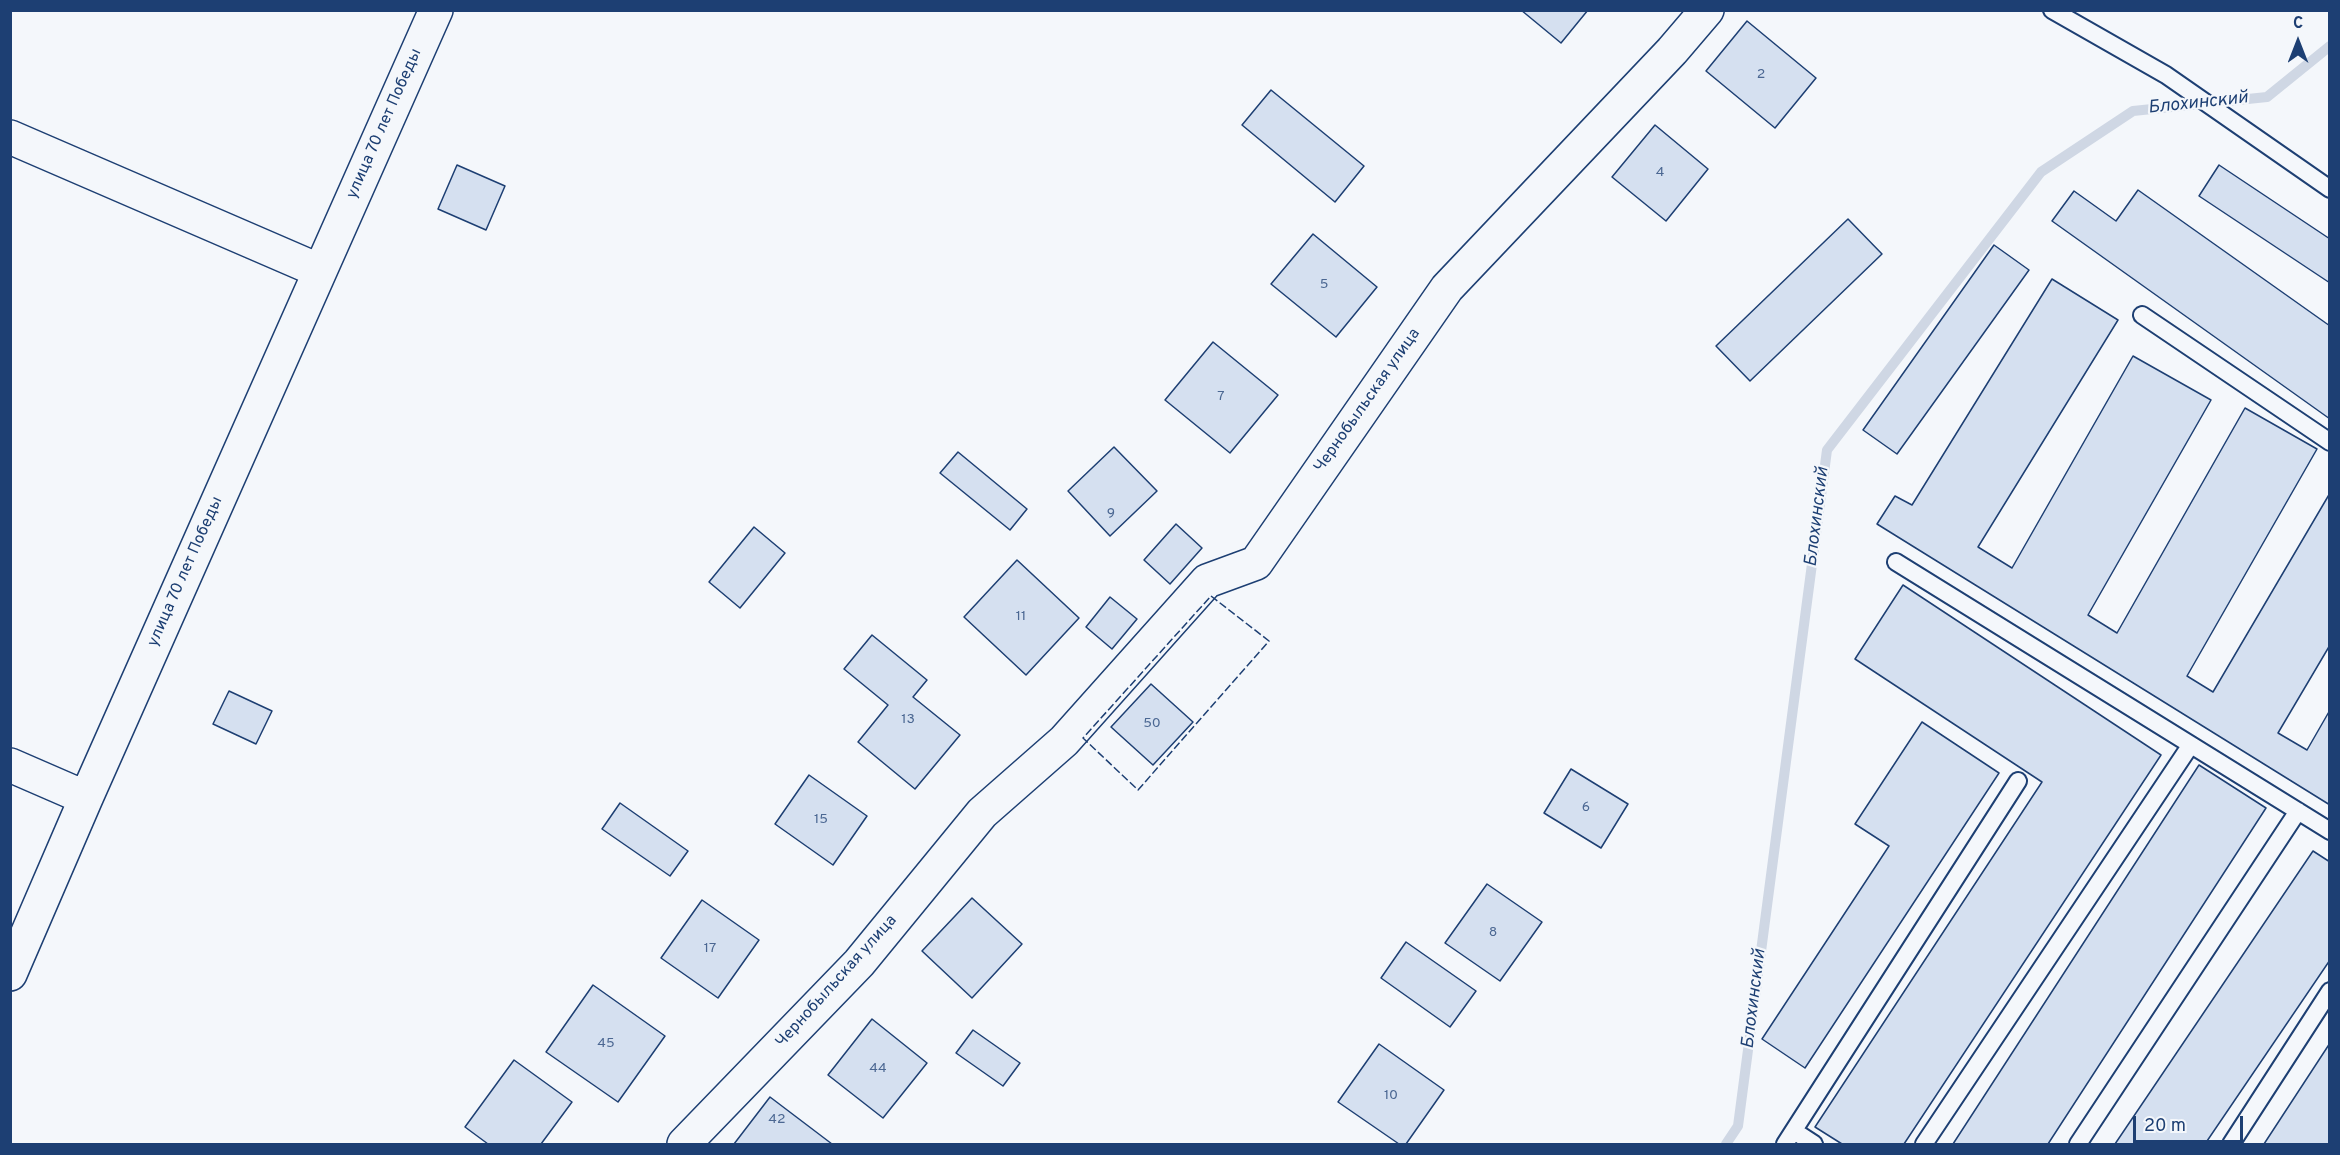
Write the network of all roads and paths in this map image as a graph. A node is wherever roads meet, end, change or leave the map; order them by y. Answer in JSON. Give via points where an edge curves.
{"nodes":[{"id":1,"x":436,"y":10,"type":"edge"},
{"id":2,"x":1707,"y":10,"type":"edge"},
{"id":3,"x":2052,"y":10,"type":"edge"},
{"id":4,"x":10,"y":137,"type":"edge"},
{"id":5,"x":2330,"y":189,"type":"edge"},
{"id":6,"x":320,"y":271,"type":"junction"},
{"id":7,"x":2142,"y":315,"type":"dead end"},
{"id":8,"x":2330,"y":442,"type":"edge"},
{"id":9,"x":1896,"y":562,"type":"dead end"},
{"id":10,"x":2190,"y":746,"type":"junction"},
{"id":11,"x":10,"y":765,"type":"edge"},
{"id":12,"x":2018,"y":781,"type":"dead end"},
{"id":13,"x":86,"y":798,"type":"junction"},
{"id":14,"x":2298,"y":811,"type":"junction"},
{"id":15,"x":2330,"y":831,"type":"edge"},
{"id":16,"x":10,"y":974,"type":"edge"},
{"id":17,"x":2330,"y":991,"type":"edge"},
{"id":18,"x":1789,"y":1138,"type":"edge"},
{"id":19,"x":684,"y":1144,"type":"edge"},
{"id":20,"x":1814,"y":1144,"type":"edge"},
{"id":21,"x":1924,"y":1144,"type":"edge"},
{"id":22,"x":2078,"y":1144,"type":"edge"},
{"id":23,"x":2231,"y":1144,"type":"edge"}],
"edges":[{"from":1,"to":6,"type":"street","name":"улица 70 лет Победы"},
{"from":2,"to":19,"type":"street","name":"Чернобыльская улица","via":[[1447,288],[1256,563],[1207,581],[1064,741],[982,813],[859,963]]},
{"from":3,"to":5,"type":"lane","via":[[2166,75]]},
{"from":4,"to":6,"type":"street"},
{"from":6,"to":13,"type":"street","name":"улица 70 лет Победы"},
{"from":7,"to":8,"type":"lane"},
{"from":9,"to":10,"type":"lane"},
{"from":10,"to":14,"type":"lane"},
{"from":10,"to":21,"type":"lane"},
{"from":11,"to":13,"type":"street"},
{"from":12,"to":18,"type":"lane"},
{"from":13,"to":16,"type":"street","name":"улица 70 лет Победы"},
{"from":14,"to":15,"type":"lane"},
{"from":14,"to":22,"type":"lane"},
{"from":17,"to":23,"type":"lane"},
{"from":18,"to":20,"type":"lane"}]}
